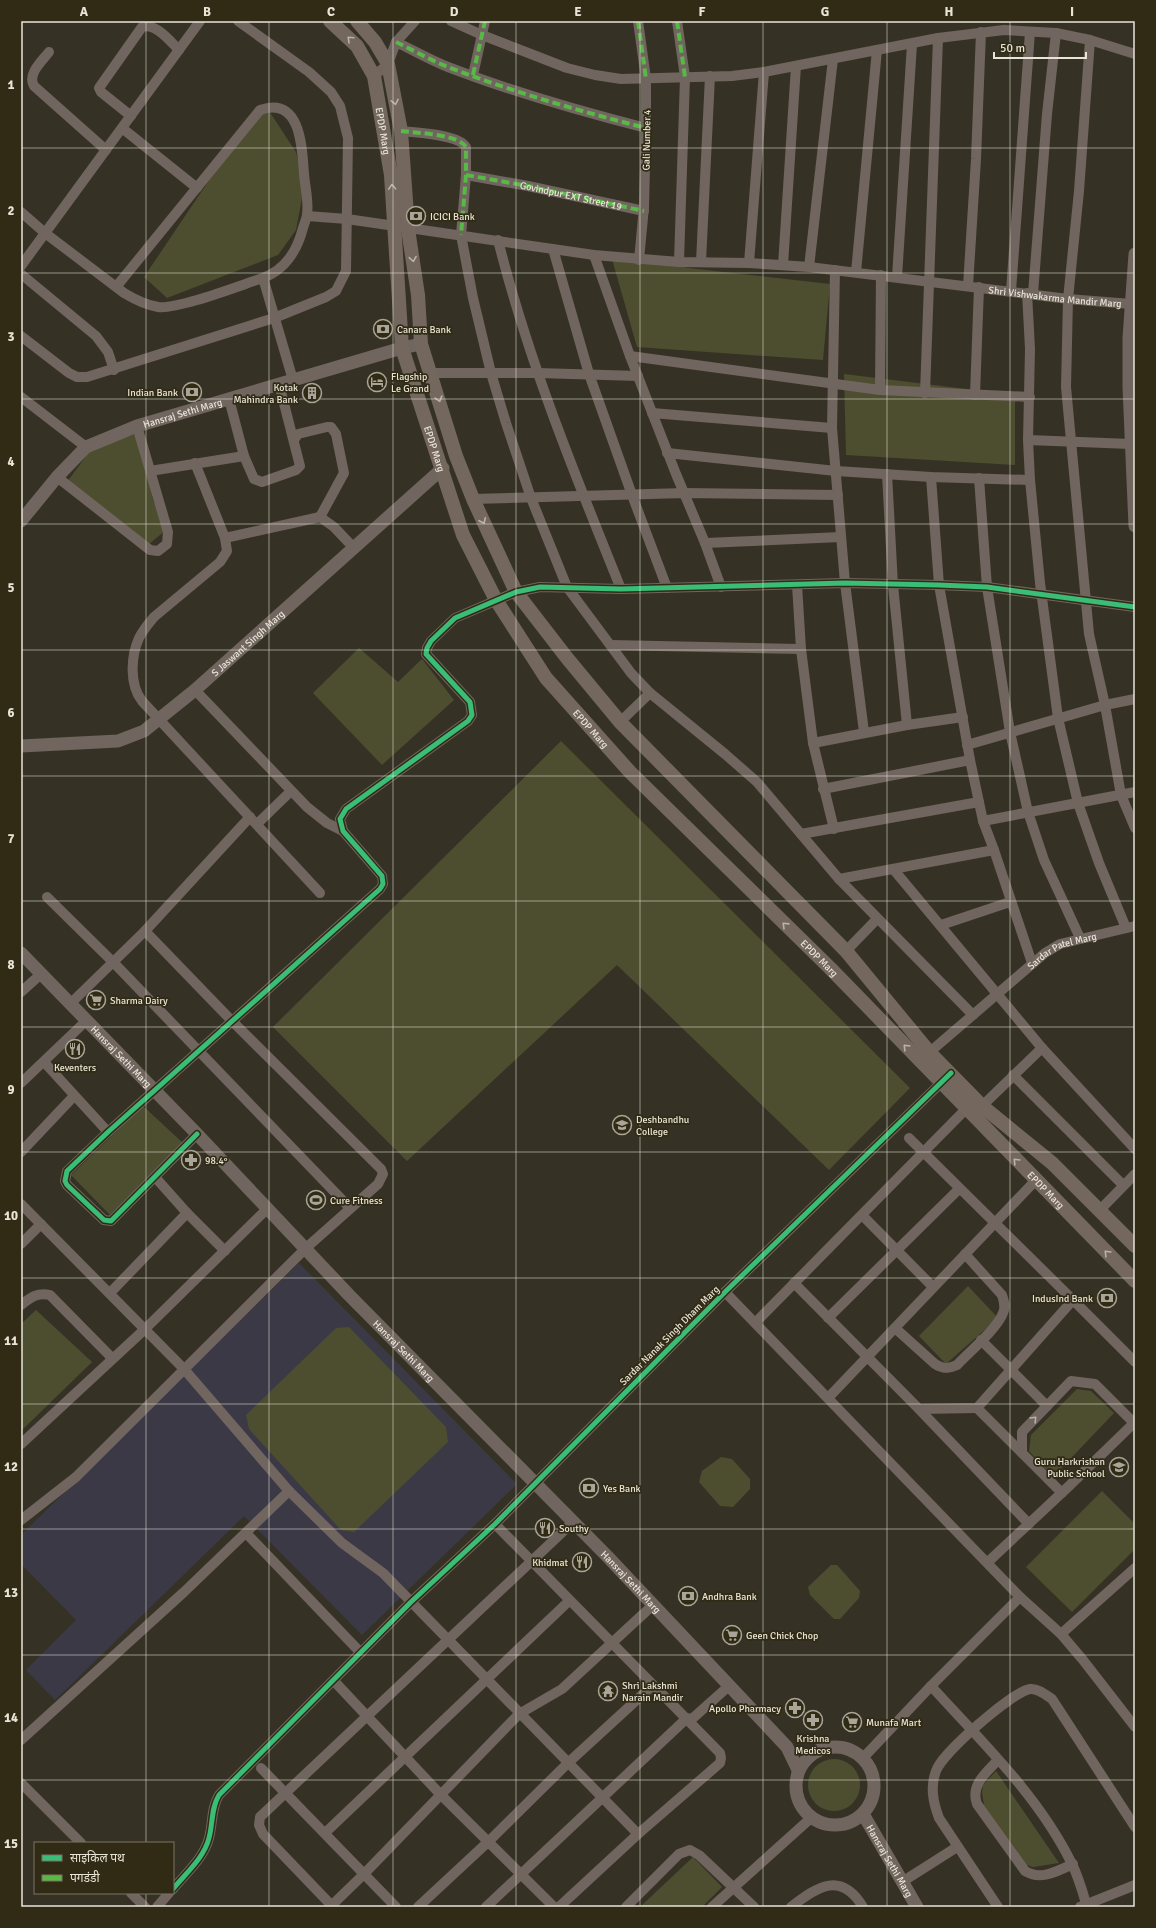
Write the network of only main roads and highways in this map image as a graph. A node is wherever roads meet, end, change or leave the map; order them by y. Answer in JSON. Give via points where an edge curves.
{"nodes":[{"id":1,"x":330,"y":21,"type":"edge"},
{"id":2,"x":357,"y":21,"type":"edge"},
{"id":3,"x":401,"y":227,"type":"junction"},
{"id":4,"x":925,"y":1057,"type":"junction"},
{"id":5,"x":946,"y":1078,"type":"junction"},
{"id":6,"x":1135,"y":1246,"type":"edge"},
{"id":7,"x":1135,"y":1281,"type":"edge"}],
"edges":[{"from":3,"to":1,"type":"main road","name":"EPDP Marg","one_way":true,"via":[[374,76],[357,46]]},
{"from":2,"to":3,"type":"main road","name":"EPDP Marg","one_way":true,"via":[[375,42],[388,64],[401,131]]},
{"from":3,"to":4,"type":"main road","name":"EPDP Marg","one_way":true,"via":[[418,295],[421,344],[456,456],[516,592],[620,722],[846,951]]},
{"from":4,"to":3,"type":"main road","name":"EPDP Marg","one_way":true,"via":[[830,968],[596,736],[546,678],[496,600],[463,535],[402,348]]},
{"from":4,"to":5,"type":"main road","name":"EPDP Marg"},
{"from":5,"to":6,"type":"main road","name":"EPDP Marg","via":[[1052,1163]]},
{"from":7,"to":5,"type":"main road","name":"EPDP Marg","one_way":true,"via":[[966,1109]]}]}
